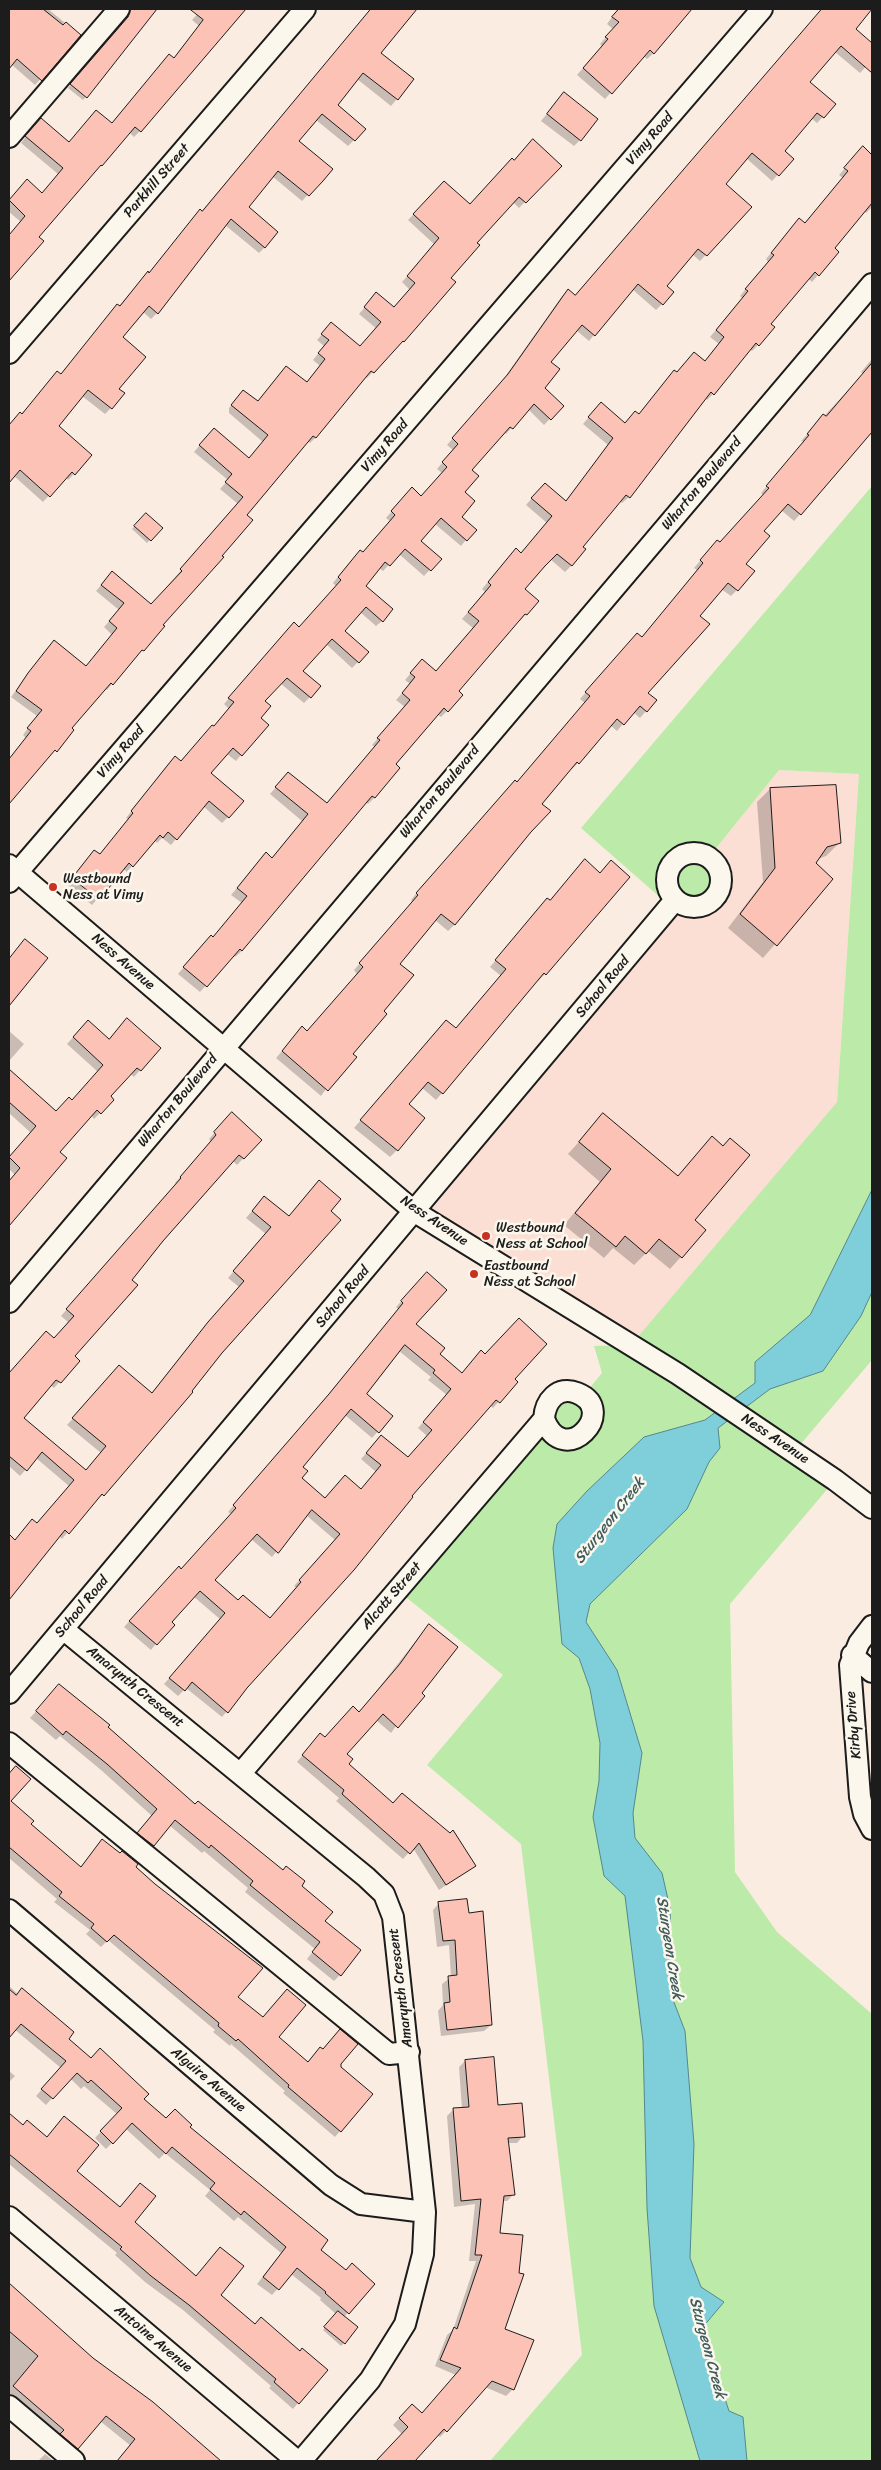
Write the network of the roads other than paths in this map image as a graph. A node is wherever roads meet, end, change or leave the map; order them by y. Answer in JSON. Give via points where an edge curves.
{"nodes":[{"id":1,"x":119,"y":9,"type":"edge"},
{"id":2,"x":305,"y":9,"type":"edge"},
{"id":3,"x":762,"y":9,"type":"edge"},
{"id":4,"x":9,"y":137,"type":"edge"},
{"id":5,"x":872,"y":284,"type":"edge"},
{"id":6,"x":9,"y":353,"type":"edge"},
{"id":7,"x":12,"y":873,"type":"edge"},
{"id":8,"x":675,"y":900,"type":"dead end"},
{"id":9,"x":223,"y":1048,"type":"junction"},
{"id":10,"x":415,"y":1212,"type":"junction"},
{"id":11,"x":9,"y":1302,"type":"edge"},
{"id":12,"x":544,"y":1419,"type":"dead end"},
{"id":13,"x":872,"y":1508,"type":"edge"},
{"id":14,"x":872,"y":1626,"type":"edge"},
{"id":15,"x":63,"y":1628,"type":"junction"},
{"id":16,"x":852,"y":1655,"type":"junction"},
{"id":17,"x":872,"y":1672,"type":"edge"},
{"id":18,"x":9,"y":1693,"type":"edge"},
{"id":19,"x":9,"y":1743,"type":"edge"},
{"id":20,"x":241,"y":1773,"type":"junction"},
{"id":21,"x":872,"y":1829,"type":"edge"},
{"id":22,"x":9,"y":1910,"type":"edge"},
{"id":23,"x":409,"y":2052,"type":"junction"},
{"id":24,"x":425,"y":2212,"type":"junction"},
{"id":25,"x":9,"y":2216,"type":"edge"},
{"id":26,"x":9,"y":2406,"type":"edge"},
{"id":27,"x":74,"y":2461,"type":"edge"},
{"id":28,"x":296,"y":2461,"type":"edge"},
{"id":29,"x":302,"y":2461,"type":"edge"}],
"edges":[{"from":1,"to":4,"type":"street"},
{"from":2,"to":6,"type":"street","name":"Parkhill Street"},
{"from":3,"to":7,"type":"street","name":"Vimy Road"},
{"from":5,"to":9,"type":"street","name":"Wharton Boulevard"},
{"from":7,"to":9,"type":"street","name":"Ness Avenue"},
{"from":8,"to":10,"type":"street","name":"School Road"},
{"from":9,"to":10,"type":"street","name":"Ness Avenue"},
{"from":9,"to":11,"type":"street","name":"Wharton Boulevard"},
{"from":10,"to":13,"type":"street","name":"Ness Avenue","via":[[678,1374]]},
{"from":10,"to":15,"type":"street","name":"School Road"},
{"from":12,"to":20,"type":"street","name":"Alcott Street"},
{"from":14,"to":16,"type":"street","name":"Kirby Drive"},
{"from":15,"to":18,"type":"street","name":"School Road"},
{"from":15,"to":20,"type":"street","name":"Amarynth Crescent"},
{"from":16,"to":17,"type":"street"},
{"from":16,"to":21,"type":"street","name":"Kirby Drive","via":[[849,1676],[860,1797]]},
{"from":19,"to":23,"type":"street","via":[[390,2054]]},
{"from":20,"to":23,"type":"street","name":"Amarynth Crescent","via":[[384,1894],[393,1916]]},
{"from":22,"to":24,"type":"street","name":"Alguire Avenue","via":[[331,2184],[361,2204]]},
{"from":23,"to":24,"type":"street","name":"Amarynth Crescent"},
{"from":24,"to":29,"type":"street","name":"Amarynth Crescent","via":[[423,2254],[405,2324],[370,2380]]},
{"from":25,"to":28,"type":"street","name":"Antoine Avenue"},
{"from":26,"to":27,"type":"street"}]}
